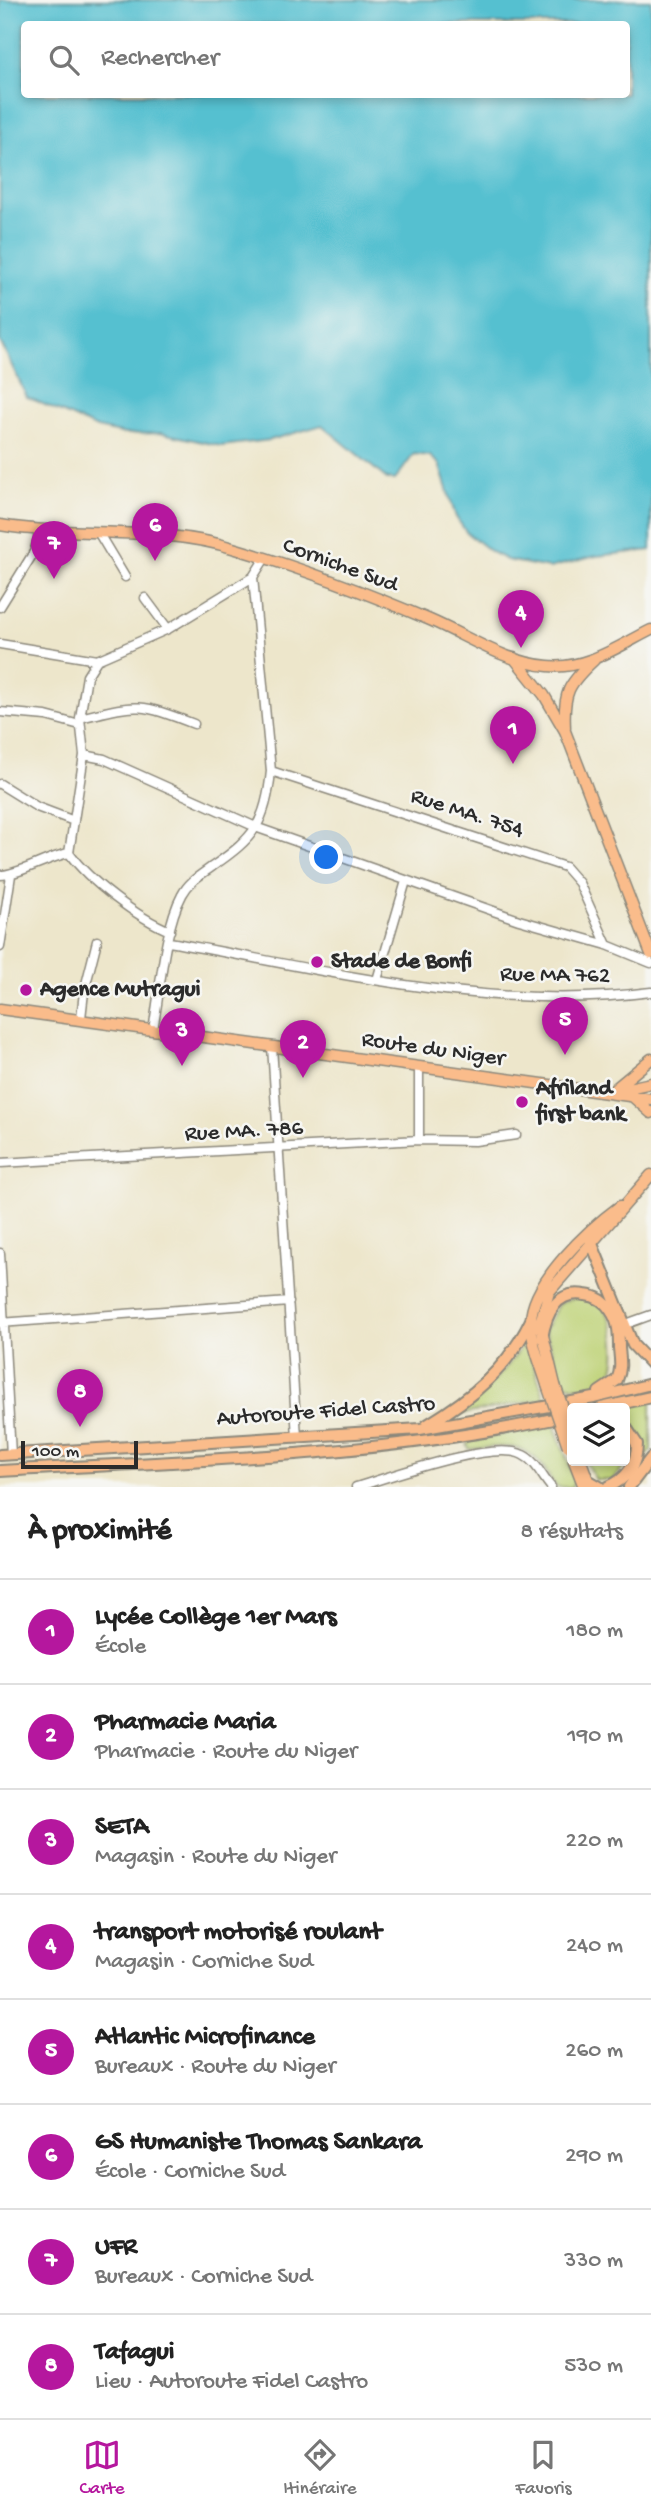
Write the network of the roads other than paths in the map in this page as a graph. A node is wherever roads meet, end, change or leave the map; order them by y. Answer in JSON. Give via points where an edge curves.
{"nodes":[{"id":1,"x":0,"y":526,"type":"edge"},
{"id":2,"x":40,"y":532,"type":"junction"},
{"id":3,"x":98,"y":532,"type":"junction"},
{"id":4,"x":265,"y":558,"type":"junction"},
{"id":5,"x":125,"y":577,"type":"dead end"},
{"id":6,"x":253,"y":577,"type":"junction"},
{"id":7,"x":145,"y":598,"type":"dead end"},
{"id":8,"x":0,"y":607,"type":"edge"},
{"id":9,"x":168,"y":629,"type":"junction"},
{"id":10,"x":651,"y":631,"type":"edge"},
{"id":11,"x":0,"y":644,"type":"edge"},
{"id":12,"x":514,"y":657,"type":"junction"},
{"id":13,"x":597,"y":658,"type":"junction"},
{"id":14,"x":97,"y":660,"type":"junction"},
{"id":15,"x":0,"y":712,"type":"edge"},
{"id":16,"x":80,"y":722,"type":"junction"},
{"id":17,"x":194,"y":724,"type":"dead end"},
{"id":18,"x":565,"y":731,"type":"junction"},
{"id":19,"x":84,"y":755,"type":"junction"},
{"id":20,"x":271,"y":771,"type":"junction"},
{"id":21,"x":0,"y":784,"type":"edge"},
{"id":22,"x":74,"y":821,"type":"junction"},
{"id":23,"x":258,"y":828,"type":"junction"},
{"id":24,"x":69,"y":853,"type":"junction"},
{"id":25,"x":0,"y":875,"type":"edge"},
{"id":26,"x":11,"y":875,"type":"junction"},
{"id":27,"x":406,"y":881,"type":"junction"},
{"id":28,"x":170,"y":932,"type":"junction"},
{"id":29,"x":97,"y":941,"type":"dead end"},
{"id":30,"x":169,"y":942,"type":"junction"},
{"id":31,"x":607,"y":946,"type":"junction"},
{"id":32,"x":0,"y":947,"type":"edge"},
{"id":33,"x":651,"y":953,"type":"edge"},
{"id":34,"x":651,"y":963,"type":"edge"},
{"id":35,"x":377,"y":980,"type":"junction"},
{"id":36,"x":651,"y":992,"type":"edge"},
{"id":37,"x":0,"y":1009,"type":"edge"},
{"id":38,"x":81,"y":1018,"type":"junction"},
{"id":39,"x":153,"y":1030,"type":"junction"},
{"id":40,"x":272,"y":1046,"type":"junction"},
{"id":41,"x":651,"y":1059,"type":"edge"},
{"id":42,"x":419,"y":1068,"type":"junction"},
{"id":43,"x":651,"y":1083,"type":"edge"},
{"id":44,"x":611,"y":1092,"type":"junction"},
{"id":45,"x":633,"y":1097,"type":"junction"},
{"id":46,"x":651,"y":1099,"type":"edge"},
{"id":47,"x":651,"y":1113,"type":"edge"},
{"id":48,"x":516,"y":1135,"type":"dead end"},
{"id":49,"x":419,"y":1140,"type":"junction"},
{"id":50,"x":279,"y":1150,"type":"junction"},
{"id":51,"x":0,"y":1163,"type":"edge"},
{"id":52,"x":651,"y":1175,"type":"edge"},
{"id":53,"x":591,"y":1237,"type":"junction"},
{"id":54,"x":0,"y":1253,"type":"edge"},
{"id":55,"x":289,"y":1302,"type":"junction"},
{"id":56,"x":651,"y":1315,"type":"edge"},
{"id":57,"x":531,"y":1320,"type":"junction"},
{"id":58,"x":2,"y":1323,"type":"edge"},
{"id":59,"x":626,"y":1324,"type":"junction"},
{"id":60,"x":542,"y":1338,"type":"junction"},
{"id":61,"x":651,"y":1364,"type":"edge"},
{"id":62,"x":651,"y":1384,"type":"edge"},
{"id":63,"x":551,"y":1385,"type":"junction"},
{"id":64,"x":651,"y":1397,"type":"edge"},
{"id":65,"x":578,"y":1401,"type":"junction"},
{"id":66,"x":624,"y":1403,"type":"edge"},
{"id":67,"x":567,"y":1418,"type":"edge"},
{"id":68,"x":567,"y":1422,"type":"edge"},
{"id":69,"x":420,"y":1429,"type":"junction"},
{"id":70,"x":630,"y":1434,"type":"edge"},
{"id":71,"x":297,"y":1437,"type":"junction"},
{"id":72,"x":567,"y":1442,"type":"edge"},
{"id":73,"x":6,"y":1455,"type":"edge"},
{"id":74,"x":651,"y":1458,"type":"edge"},
{"id":75,"x":577,"y":1466,"type":"edge"},
{"id":76,"x":583,"y":1466,"type":"edge"},
{"id":77,"x":0,"y":1471,"type":"edge"},
{"id":78,"x":587,"y":1485,"type":"edge"},
{"id":79,"x":629,"y":1485,"type":"edge"},
{"id":80,"x":356,"y":1487,"type":"edge"},
{"id":81,"x":551,"y":1487,"type":"edge"},
{"id":82,"x":600,"y":1487,"type":"edge"},
{"id":83,"x":608,"y":1487,"type":"edge"}],
"edges":[{"from":1,"to":2,"type":"main road","name":"Corniche Sud"},
{"from":2,"to":3,"type":"main road","name":"Corniche Sud"},
{"from":2,"to":8,"type":"street","via":[[29,562]]},
{"from":3,"to":4,"type":"main road","name":"Corniche Sud","via":[[159,535]]},
{"from":3,"to":5,"type":"street"},
{"from":4,"to":6,"type":"street"},
{"from":4,"to":12,"type":"main road","name":"Corniche Sud"},
{"from":6,"to":9,"type":"street"},
{"from":6,"to":20,"type":"street"},
{"from":7,"to":9,"type":"street"},
{"from":9,"to":14,"type":"street"},
{"from":10,"to":13,"type":"main road","name":"Corniche Sud"},
{"from":11,"to":14,"type":"street"},
{"from":12,"to":13,"type":"main road","name":"Corniche Sud","via":[[546,666]]},
{"from":12,"to":18,"type":"main road"},
{"from":13,"to":18,"type":"main road","via":[[570,684],[564,701]]},
{"from":14,"to":16,"type":"street","via":[[87,676]]},
{"from":15,"to":16,"type":"street"},
{"from":16,"to":17,"type":"street","via":[[132,705]]},
{"from":16,"to":19,"type":"street"},
{"from":18,"to":33,"type":"main road"},
{"from":19,"to":22,"type":"street"},
{"from":19,"to":23,"type":"street","via":[[104,759]]},
{"from":20,"to":23,"type":"street"},
{"from":20,"to":31,"type":"street","name":"Rue MA. 754","via":[[565,867],[579,884]]},
{"from":21,"to":22,"type":"street","via":[[37,807]]},
{"from":22,"to":24,"type":"street"},
{"from":23,"to":27,"type":"street"},
{"from":23,"to":28,"type":"street","via":[[189,883]]},
{"from":24,"to":26,"type":"street"},
{"from":24,"to":28,"type":"street","via":[[79,868]]},
{"from":25,"to":26,"type":"street"},
{"from":26,"to":32,"type":"street"},
{"from":27,"to":31,"type":"street"},
{"from":27,"to":35,"type":"street"},
{"from":28,"to":30,"type":"street"},
{"from":29,"to":38,"type":"street"},
{"from":30,"to":35,"type":"street","name":"Rue MA 762"},
{"from":30,"to":39,"type":"street"},
{"from":31,"to":34,"type":"street"},
{"from":35,"to":36,"type":"street","name":"Rue MA 762","via":[[529,997],[600,999]]},
{"from":37,"to":38,"type":"main road","name":"Route du Niger"},
{"from":38,"to":39,"type":"main road","name":"Route du Niger"},
{"from":39,"to":40,"type":"main road","name":"Route du Niger"},
{"from":40,"to":42,"type":"main road","name":"Route du Niger"},
{"from":40,"to":50,"type":"street"},
{"from":41,"to":44,"type":"main road"},
{"from":42,"to":44,"type":"main road","name":"Route du Niger"},
{"from":42,"to":49,"type":"street"},
{"from":43,"to":44,"type":"main road","name":"Route du Niger"},
{"from":44,"to":45,"type":"main road","name":"Route du Niger"},
{"from":45,"to":46,"type":"main road","name":"Route du Niger"},
{"from":45,"to":47,"type":"main road"},
{"from":48,"to":49,"type":"street","name":"Rue MA. 786","via":[[475,1141]]},
{"from":49,"to":50,"type":"street","name":"Rue MA. 786"},
{"from":50,"to":51,"type":"street","name":"Rue MA. 786"},
{"from":50,"to":55,"type":"street"},
{"from":52,"to":53,"type":"main road"},
{"from":53,"to":57,"type":"main road","via":[[542,1285]]},
{"from":53,"to":59,"type":"highway"},
{"from":53,"to":60,"type":"main road","via":[[549,1292],[542,1308]]},
{"from":54,"to":58,"type":"street"},
{"from":55,"to":58,"type":"street"},
{"from":55,"to":71,"type":"street"},
{"from":56,"to":59,"type":"street"},
{"from":57,"to":63,"type":"main road","via":[[533,1339]]},
{"from":57,"to":69,"type":"highway","via":[[510,1356],[474,1396]]},
{"from":58,"to":73,"type":"street"},
{"from":59,"to":61,"type":"highway","via":[[634,1345]]},
{"from":60,"to":63,"type":"main road"},
{"from":60,"to":65,"type":"highway","via":[[551,1308],[567,1294],[594,1296],[611,1311],[618,1326],[620,1373],[613,1384]]},
{"from":62,"to":65,"type":"highway","name":"Autoroute Fidel Castro"},
{"from":63,"to":68,"type":"main road","bridge":true},
{"from":63,"to":72,"type":"main road","bridge":true},
{"from":64,"to":66,"type":"highway"},
{"from":65,"to":69,"type":"highway","name":"Autoroute Fidel Castro"},
{"from":67,"to":77,"type":"highway","name":"Autoroute Fidel Castro","via":[[366,1449]]},
{"from":69,"to":71,"type":"highway","name":"Autoroute Fidel Castro"},
{"from":70,"to":83,"type":"highway","via":[[637,1444],[635,1462],[626,1476]]},
{"from":71,"to":73,"type":"highway","name":"Autoroute Fidel Castro"},
{"from":74,"to":79,"type":"highway"},
{"from":75,"to":78,"type":"main road"},
{"from":76,"to":78,"type":"main road"},
{"from":78,"to":82,"type":"highway"},
{"from":80,"to":81,"type":"street","via":[[435,1463],[510,1450],[525,1455]]}]}
